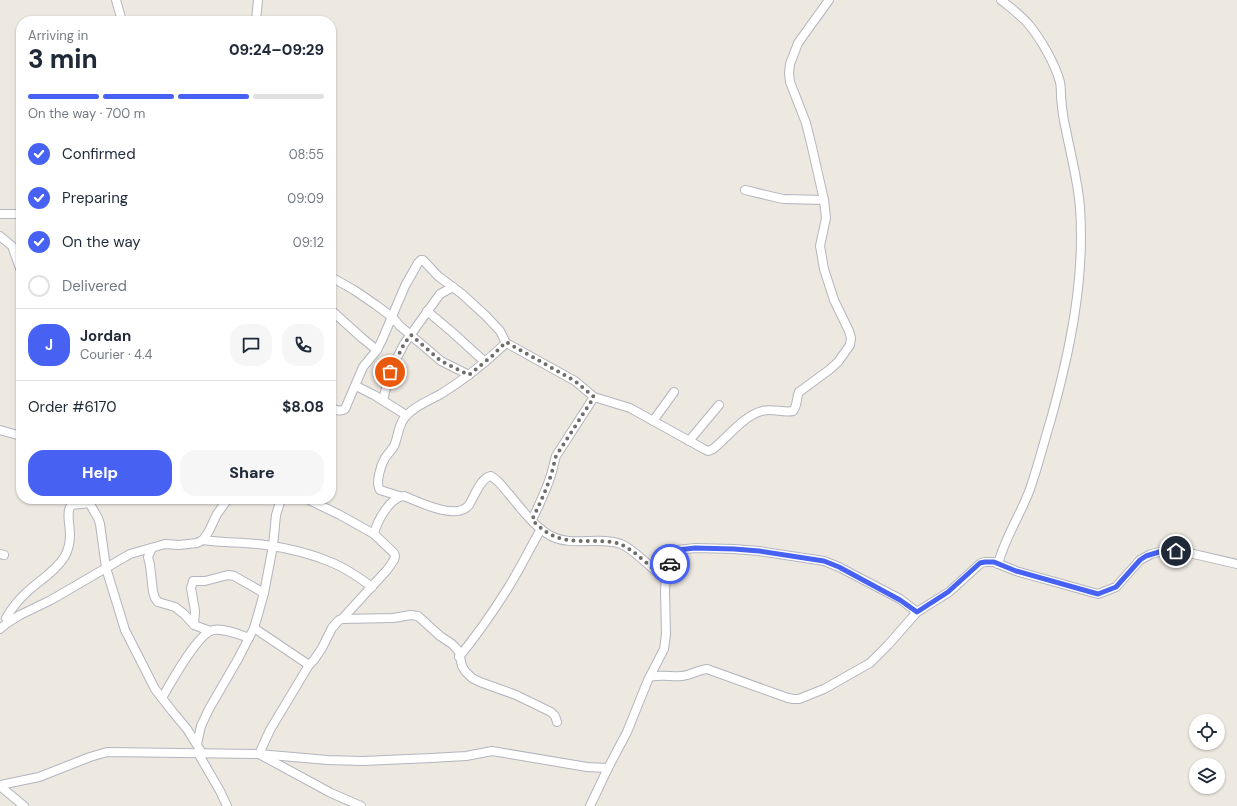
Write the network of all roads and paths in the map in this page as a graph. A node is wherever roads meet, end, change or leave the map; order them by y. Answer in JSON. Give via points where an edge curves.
{"nodes":[{"id":1,"x":116,"y":0,"type":"edge"},
{"id":2,"x":258,"y":0,"type":"edge"},
{"id":3,"x":829,"y":0,"type":"edge"},
{"id":4,"x":1001,"y":0,"type":"edge"},
{"id":5,"x":121,"y":16,"type":"edge"},
{"id":6,"x":256,"y":16,"type":"edge"},
{"id":7,"x":745,"y":190,"type":"dead end"},
{"id":8,"x":824,"y":200,"type":"junction"},
{"id":9,"x":0,"y":214,"type":"edge"},
{"id":10,"x":16,"y":214,"type":"edge"},
{"id":11,"x":0,"y":236,"type":"edge"},
{"id":12,"x":16,"y":257,"type":"edge"},
{"id":13,"x":336,"y":280,"type":"edge"},
{"id":14,"x":452,"y":287,"type":"junction"},
{"id":15,"x":427,"y":311,"type":"junction"},
{"id":16,"x":336,"y":315,"type":"edge"},
{"id":17,"x":392,"y":317,"type":"junction"},
{"id":18,"x":411,"y":335,"type":"junction"},
{"id":19,"x":506,"y":342,"type":"junction"},
{"id":20,"x":377,"y":350,"type":"junction"},
{"id":21,"x":485,"y":362,"type":"junction"},
{"id":22,"x":469,"y":375,"type":"junction"},
{"id":23,"x":356,"y":386,"type":"junction"},
{"id":24,"x":674,"y":392,"type":"dead end"},
{"id":25,"x":594,"y":397,"type":"junction"},
{"id":26,"x":383,"y":400,"type":"junction"},
{"id":27,"x":719,"y":405,"type":"dead end"},
{"id":28,"x":336,"y":410,"type":"edge"},
{"id":29,"x":406,"y":415,"type":"junction"},
{"id":30,"x":653,"y":421,"type":"junction"},
{"id":31,"x":0,"y":430,"type":"edge"},
{"id":32,"x":16,"y":435,"type":"edge"},
{"id":33,"x":689,"y":441,"type":"junction"},
{"id":34,"x":399,"y":496,"type":"junction"},
{"id":35,"x":76,"y":504,"type":"edge"},
{"id":36,"x":90,"y":504,"type":"edge"},
{"id":37,"x":224,"y":504,"type":"edge"},
{"id":38,"x":279,"y":504,"type":"edge"},
{"id":39,"x":317,"y":504,"type":"edge"},
{"id":40,"x":532,"y":520,"type":"junction"},
{"id":41,"x":541,"y":529,"type":"junction"},
{"id":42,"x":374,"y":534,"type":"junction"},
{"id":43,"x":204,"y":540,"type":"junction"},
{"id":44,"x":273,"y":546,"type":"junction"},
{"id":45,"x":152,"y":548,"type":"junction"},
{"id":46,"x":998,"y":564,"type":"junction"},
{"id":47,"x":1237,"y":564,"type":"edge"},
{"id":48,"x":106,"y":568,"type":"junction"},
{"id":49,"x":666,"y":580,"type":"junction"},
{"id":50,"x":372,"y":587,"type":"junction"},
{"id":51,"x":264,"y":593,"type":"junction"},
{"id":52,"x":917,"y":612,"type":"junction"},
{"id":53,"x":20,"y":615,"type":"junction"},
{"id":54,"x":3,"y":618,"type":"edge"},
{"id":55,"x":342,"y":619,"type":"junction"},
{"id":56,"x":194,"y":625,"type":"junction"},
{"id":57,"x":254,"y":628,"type":"junction"},
{"id":58,"x":0,"y":629,"type":"edge"},
{"id":59,"x":210,"y":631,"type":"junction"},
{"id":60,"x":248,"y":638,"type":"junction"},
{"id":61,"x":459,"y":657,"type":"junction"},
{"id":62,"x":309,"y":665,"type":"junction"},
{"id":63,"x":650,"y":677,"type":"junction"},
{"id":64,"x":162,"y":698,"type":"junction"},
{"id":65,"x":557,"y":722,"type":"dead end"},
{"id":66,"x":197,"y":744,"type":"junction"},
{"id":67,"x":200,"y":753,"type":"junction"},
{"id":68,"x":259,"y":754,"type":"junction"},
{"id":69,"x":608,"y":768,"type":"junction"},
{"id":70,"x":0,"y":785,"type":"edge"},
{"id":71,"x":24,"y":806,"type":"edge"},
{"id":72,"x":227,"y":806,"type":"edge"},
{"id":73,"x":361,"y":806,"type":"edge"},
{"id":74,"x":590,"y":806,"type":"edge"}],
"edges":[{"from":1,"to":5,"type":"street"},
{"from":2,"to":6,"type":"street"},
{"from":3,"to":8,"type":"street","via":[[798,43],[789,73],[810,136]]},
{"from":4,"to":46,"type":"street","via":[[1030,26],[1041,42],[1060,83],[1065,128],[1080,207],[1081,239],[1070,345],[1061,382],[1030,490],[1004,544]]},
{"from":7,"to":8,"type":"street","via":[[783,199]]},
{"from":8,"to":33,"type":"street","via":[[826,218],[820,246],[821,256],[834,300],[849,331],[850,345],[830,370],[798,394],[793,411],[769,410],[756,413],[708,451]]},
{"from":9,"to":10,"type":"street"},
{"from":11,"to":12,"type":"street","via":[[12,246]]},
{"from":13,"to":17,"type":"street","via":[[366,297]]},
{"from":14,"to":15,"type":"street","via":[[440,294]]},
{"from":14,"to":17,"type":"street","via":[[421,260],[405,286]]},
{"from":14,"to":19,"type":"street","via":[[494,323]]},
{"from":15,"to":18,"type":"street"},
{"from":15,"to":21,"type":"street"},
{"from":16,"to":20,"type":"street"},
{"from":17,"to":18,"type":"street"},
{"from":17,"to":20,"type":"street"},
{"from":18,"to":22,"type":"street","via":[[441,361]]},
{"from":18,"to":26,"type":"street","via":[[390,372]]},
{"from":19,"to":21,"type":"street"},
{"from":19,"to":25,"type":"street","via":[[575,381]]},
{"from":20,"to":23,"type":"street","via":[[363,367]]},
{"from":21,"to":22,"type":"street"},
{"from":22,"to":29,"type":"street"},
{"from":23,"to":26,"type":"street"},
{"from":23,"to":28,"type":"street","via":[[345,409]]},
{"from":24,"to":30,"type":"street"},
{"from":25,"to":30,"type":"street","via":[[623,405]]},
{"from":25,"to":40,"type":"street","via":[[556,456],[552,474]]},
{"from":26,"to":29,"type":"street"},
{"from":27,"to":33,"type":"street"},
{"from":29,"to":34,"type":"street","via":[[394,445],[382,465],[378,482],[380,490]]},
{"from":30,"to":33,"type":"street"},
{"from":31,"to":32,"type":"street"},
{"from":34,"to":40,"type":"street","via":[[435,508],[463,511],[483,480],[491,476]]},
{"from":34,"to":42,"type":"street","via":[[382,514]]},
{"from":35,"to":54,"type":"street","via":[[69,508],[70,542],[62,562],[26,592]]},
{"from":36,"to":48,"type":"street","via":[[100,524]]},
{"from":37,"to":43,"type":"street"},
{"from":38,"to":44,"type":"street"},
{"from":39,"to":42,"type":"street"},
{"from":40,"to":41,"type":"street"},
{"from":41,"to":49,"type":"street","via":[[563,540],[620,544]]},
{"from":41,"to":61,"type":"street","via":[[509,587]]},
{"from":42,"to":50,"type":"street","via":[[395,556],[388,570]]},
{"from":43,"to":44,"type":"street"},
{"from":43,"to":45,"type":"street"},
{"from":44,"to":50,"type":"street","via":[[333,563]]},
{"from":44,"to":51,"type":"street"},
{"from":45,"to":48,"type":"street","via":[[130,554]]},
{"from":45,"to":56,"type":"street","via":[[148,557],[155,598],[158,602],[175,607]]},
{"from":46,"to":47,"type":"street","via":[[1098,594],[1116,587],[1140,560],[1166,550]]},
{"from":46,"to":52,"type":"street","via":[[980,563],[948,592]]},
{"from":48,"to":53,"type":"street"},
{"from":48,"to":64,"type":"street","via":[[125,630],[143,668]]},
{"from":49,"to":52,"type":"street","via":[[672,556],[677,550],[695,548],[759,551],[824,561],[900,600]]},
{"from":49,"to":63,"type":"street","via":[[664,649]]},
{"from":50,"to":55,"type":"street"},
{"from":51,"to":56,"type":"street","via":[[228,575],[193,582],[191,588],[195,611]]},
{"from":51,"to":57,"type":"street"},
{"from":52,"to":63,"type":"street","via":[[870,663],[824,689],[799,699],[788,698],[707,669],[684,676]]},
{"from":53,"to":54,"type":"street"},
{"from":53,"to":58,"type":"street"},
{"from":55,"to":61,"type":"street","via":[[418,616],[452,644],[459,652]]},
{"from":55,"to":62,"type":"street","via":[[332,628],[322,648]]},
{"from":56,"to":59,"type":"street"},
{"from":57,"to":60,"type":"street"},
{"from":57,"to":62,"type":"street"},
{"from":59,"to":60,"type":"street","via":[[220,630]]},
{"from":59,"to":64,"type":"street","via":[[204,634],[195,646]]},
{"from":60,"to":66,"type":"street","via":[[209,709],[201,726]]},
{"from":61,"to":65,"type":"street","via":[[465,671],[472,678],[551,712]]},
{"from":62,"to":68,"type":"street","via":[[270,730]]},
{"from":63,"to":69,"type":"street","via":[[627,732]]},
{"from":64,"to":66,"type":"street"},
{"from":66,"to":67,"type":"street"},
{"from":67,"to":68,"type":"street"},
{"from":67,"to":70,"type":"street","via":[[107,752],[39,777]]},
{"from":67,"to":72,"type":"street"},
{"from":68,"to":69,"type":"street","via":[[362,761],[466,756],[492,751],[587,767]]},
{"from":68,"to":73,"type":"street","via":[[331,793]]},
{"from":69,"to":74,"type":"street"},
{"from":70,"to":71,"type":"street"}]}
